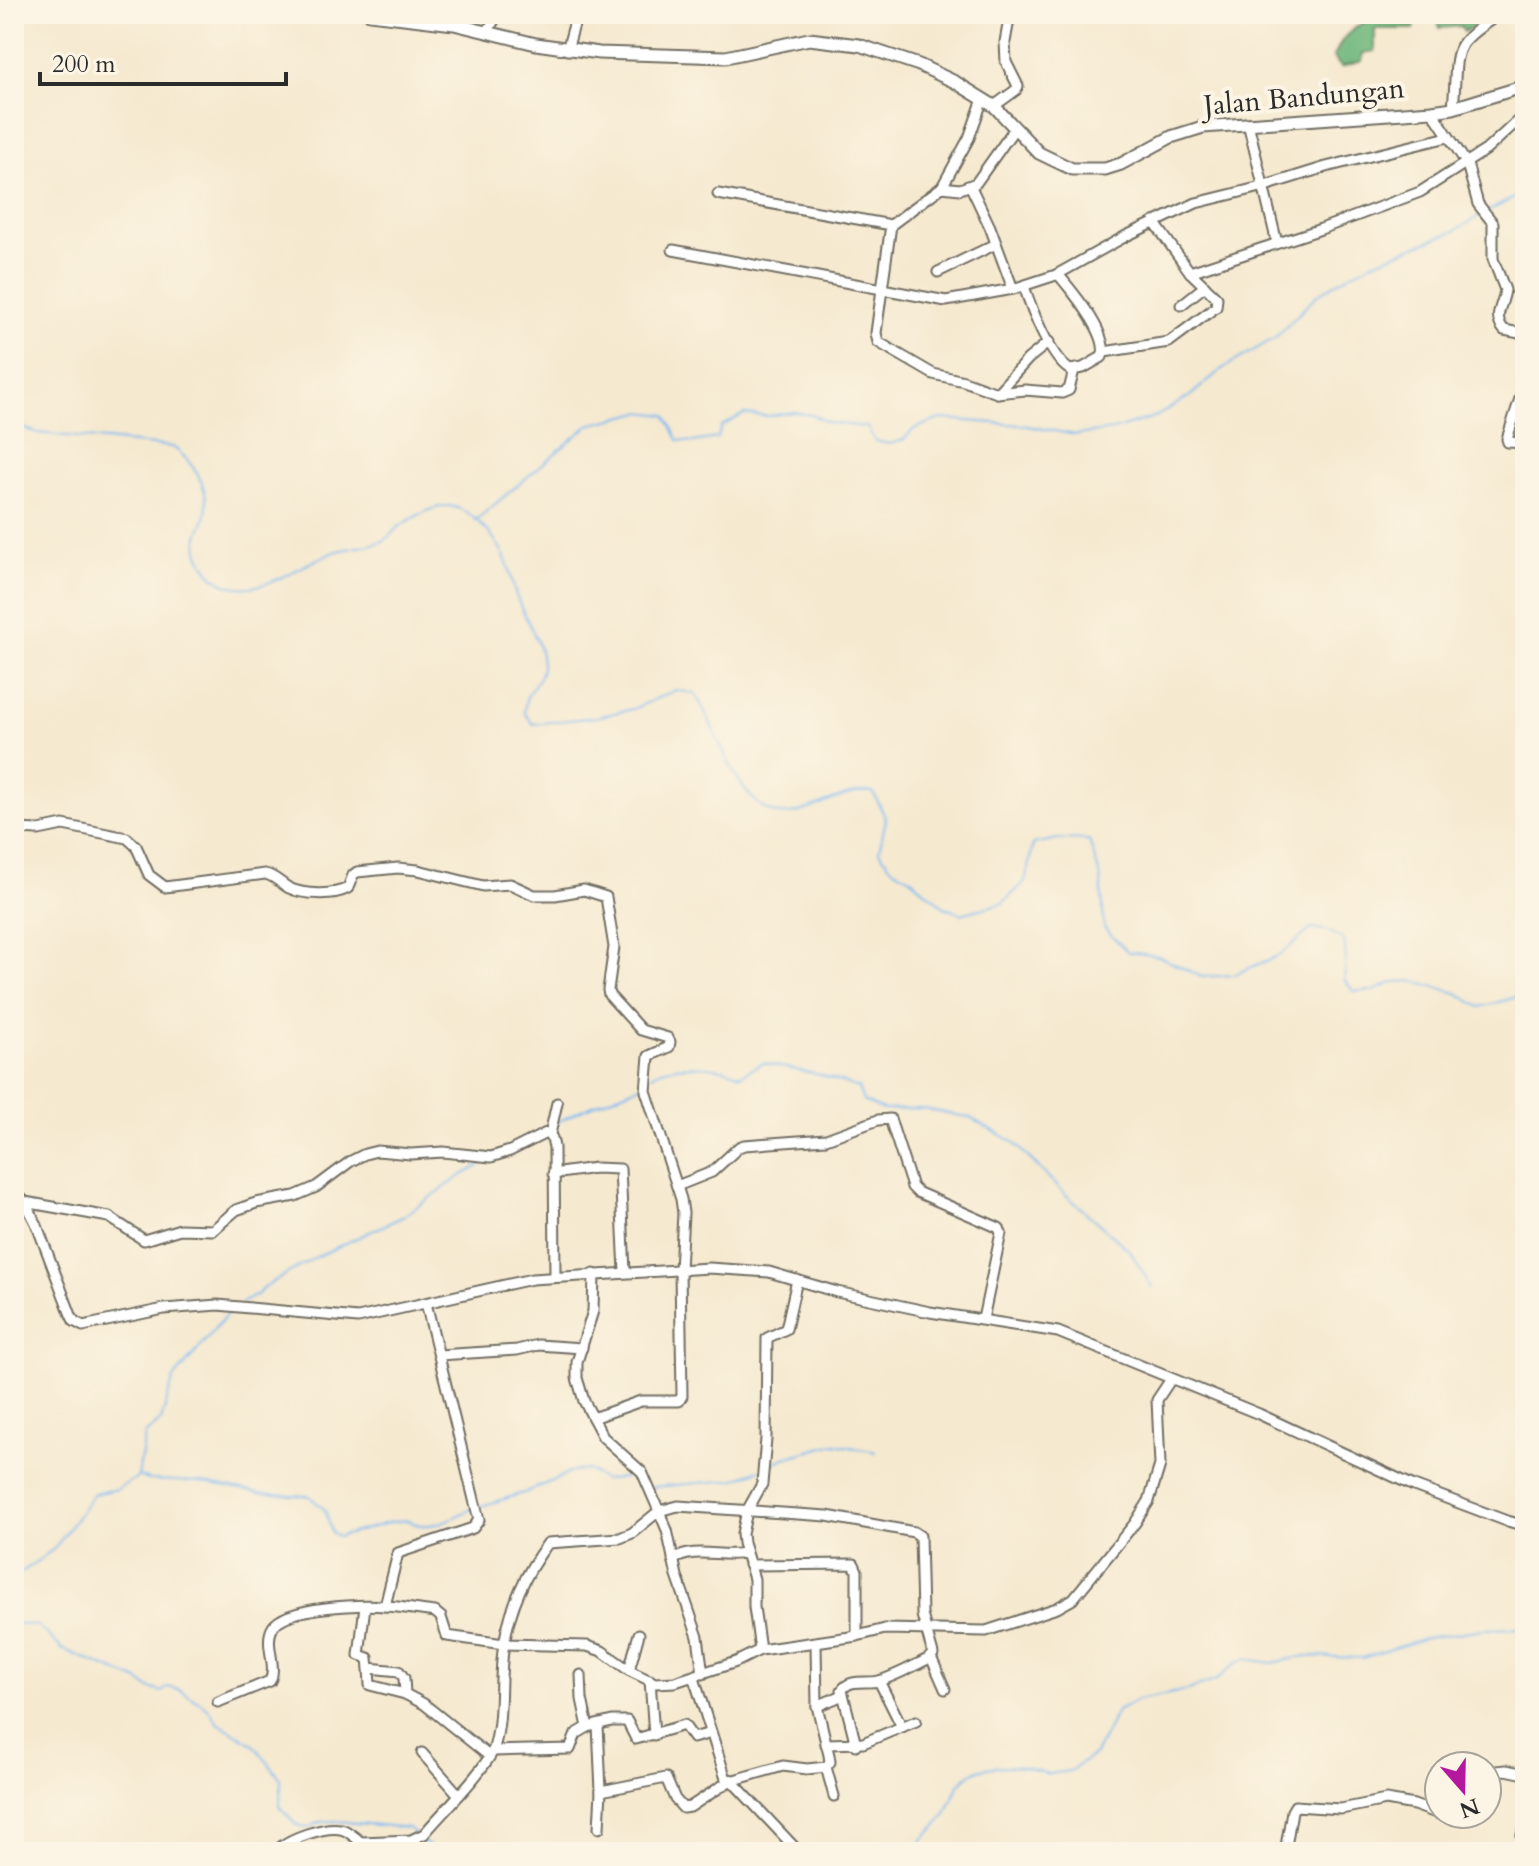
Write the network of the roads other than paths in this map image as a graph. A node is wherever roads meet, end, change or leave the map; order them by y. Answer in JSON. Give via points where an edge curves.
{"nodes":[{"id":1,"x":370,"y":14,"type":"edge"},
{"id":2,"x":498,"y":14,"type":"edge"},
{"id":3,"x":577,"y":14,"type":"edge"},
{"id":4,"x":1010,"y":14,"type":"edge"},
{"id":5,"x":1500,"y":14,"type":"edge"},
{"id":6,"x":398,"y":16,"type":"edge"},
{"id":7,"x":487,"y":32,"type":"junction"},
{"id":8,"x":567,"y":50,"type":"junction"},
{"id":9,"x":1525,"y":86,"type":"edge"},
{"id":10,"x":988,"y":102,"type":"junction"},
{"id":11,"x":1453,"y":108,"type":"junction"},
{"id":12,"x":1432,"y":111,"type":"junction"},
{"id":13,"x":1525,"y":114,"type":"edge"},
{"id":14,"x":1248,"y":123,"type":"junction"},
{"id":15,"x":1015,"y":128,"type":"junction"},
{"id":16,"x":1448,"y":137,"type":"junction"},
{"id":17,"x":1467,"y":164,"type":"junction"},
{"id":18,"x":1265,"y":186,"type":"junction"},
{"id":19,"x":942,"y":187,"type":"junction"},
{"id":20,"x":971,"y":187,"type":"junction"},
{"id":21,"x":718,"y":194,"type":"dead end"},
{"id":22,"x":1154,"y":222,"type":"junction"},
{"id":23,"x":891,"y":225,"type":"junction"},
{"id":24,"x":1277,"y":243,"type":"junction"},
{"id":25,"x":996,"y":244,"type":"junction"},
{"id":26,"x":673,"y":250,"type":"dead end"},
{"id":27,"x":938,"y":272,"type":"dead end"},
{"id":28,"x":1190,"y":272,"type":"junction"},
{"id":29,"x":1058,"y":274,"type":"junction"},
{"id":30,"x":1024,"y":286,"type":"junction"},
{"id":31,"x":1205,"y":286,"type":"junction"},
{"id":32,"x":882,"y":289,"type":"junction"},
{"id":33,"x":1013,"y":289,"type":"junction"},
{"id":34,"x":1181,"y":305,"type":"dead end"},
{"id":35,"x":1525,"y":334,"type":"edge"},
{"id":36,"x":1049,"y":342,"type":"junction"},
{"id":37,"x":1104,"y":352,"type":"junction"},
{"id":38,"x":1525,"y":363,"type":"edge"},
{"id":39,"x":1074,"y":370,"type":"junction"},
{"id":40,"x":1525,"y":377,"type":"edge"},
{"id":41,"x":1525,"y":383,"type":"edge"},
{"id":42,"x":997,"y":393,"type":"junction"},
{"id":43,"x":1525,"y":443,"type":"edge"},
{"id":44,"x":14,"y":829,"type":"edge"},
{"id":45,"x":557,"y":1103,"type":"dead end"},
{"id":46,"x":550,"y":1129,"type":"junction"},
{"id":47,"x":553,"y":1174,"type":"junction"},
{"id":48,"x":677,"y":1186,"type":"junction"},
{"id":49,"x":14,"y":1191,"type":"edge"},
{"id":50,"x":25,"y":1202,"type":"junction"},
{"id":51,"x":680,"y":1270,"type":"junction"},
{"id":52,"x":625,"y":1272,"type":"junction"},
{"id":53,"x":594,"y":1274,"type":"junction"},
{"id":54,"x":555,"y":1277,"type":"junction"},
{"id":55,"x":797,"y":1280,"type":"junction"},
{"id":56,"x":426,"y":1303,"type":"junction"},
{"id":57,"x":983,"y":1319,"type":"junction"},
{"id":58,"x":582,"y":1348,"type":"junction"},
{"id":59,"x":439,"y":1355,"type":"junction"},
{"id":60,"x":1171,"y":1379,"type":"junction"},
{"id":61,"x":593,"y":1418,"type":"junction"},
{"id":62,"x":659,"y":1511,"type":"junction"},
{"id":63,"x":747,"y":1511,"type":"junction"},
{"id":64,"x":1525,"y":1526,"type":"edge"},
{"id":65,"x":745,"y":1553,"type":"junction"},
{"id":66,"x":673,"y":1560,"type":"junction"},
{"id":67,"x":749,"y":1565,"type":"junction"},
{"id":68,"x":365,"y":1606,"type":"junction"},
{"id":69,"x":385,"y":1606,"type":"junction"},
{"id":70,"x":924,"y":1628,"type":"junction"},
{"id":71,"x":639,"y":1634,"type":"dead end"},
{"id":72,"x":857,"y":1636,"type":"junction"},
{"id":73,"x":816,"y":1643,"type":"junction"},
{"id":74,"x":504,"y":1644,"type":"junction"},
{"id":75,"x":760,"y":1650,"type":"junction"},
{"id":76,"x":931,"y":1657,"type":"junction"},
{"id":77,"x":369,"y":1668,"type":"junction"},
{"id":78,"x":629,"y":1670,"type":"junction"},
{"id":79,"x":581,"y":1675,"type":"dead end"},
{"id":80,"x":698,"y":1676,"type":"junction"},
{"id":81,"x":650,"y":1680,"type":"junction"},
{"id":82,"x":879,"y":1681,"type":"junction"},
{"id":83,"x":945,"y":1689,"type":"dead end"},
{"id":84,"x":405,"y":1694,"type":"junction"},
{"id":85,"x":843,"y":1695,"type":"junction"},
{"id":86,"x":218,"y":1702,"type":"dead end"},
{"id":87,"x":817,"y":1706,"type":"junction"},
{"id":88,"x":916,"y":1721,"type":"dead end"},
{"id":89,"x":593,"y":1726,"type":"junction"},
{"id":90,"x":902,"y":1727,"type":"junction"},
{"id":91,"x":711,"y":1733,"type":"junction"},
{"id":92,"x":654,"y":1735,"type":"junction"},
{"id":93,"x":826,"y":1744,"type":"junction"},
{"id":94,"x":856,"y":1745,"type":"junction"},
{"id":95,"x":422,"y":1753,"type":"dead end"},
{"id":96,"x":491,"y":1754,"type":"junction"},
{"id":97,"x":826,"y":1767,"type":"junction"},
{"id":98,"x":1503,"y":1770,"type":"edge"},
{"id":99,"x":1525,"y":1774,"type":"edge"},
{"id":100,"x":731,"y":1780,"type":"junction"},
{"id":101,"x":601,"y":1791,"type":"junction"},
{"id":102,"x":459,"y":1795,"type":"junction"},
{"id":103,"x":834,"y":1796,"type":"dead end"},
{"id":104,"x":1423,"y":1808,"type":"edge"},
{"id":105,"x":599,"y":1828,"type":"dead end"},
{"id":106,"x":1525,"y":1828,"type":"edge"},
{"id":107,"x":1525,"y":1838,"type":"edge"},
{"id":108,"x":360,"y":1847,"type":"edge"},
{"id":109,"x":276,"y":1852,"type":"edge"},
{"id":110,"x":799,"y":1852,"type":"edge"},
{"id":111,"x":1285,"y":1852,"type":"edge"}],
"edges":[{"from":1,"to":6,"type":"main road","name":"Jalan Bandungan"},
{"from":2,"to":7,"type":"street"},
{"from":3,"to":8,"type":"street"},
{"from":4,"to":10,"type":"street","via":[[1006,62],[1018,86]]},
{"from":5,"to":11,"type":"street","via":[[1457,52]]},
{"from":6,"to":7,"type":"main road","name":"Jalan Bandungan"},
{"from":7,"to":8,"type":"main road","name":"Jalan Bandungan"},
{"from":8,"to":10,"type":"main road","name":"Jalan Bandungan","via":[[726,57],[827,39],[919,65]]},
{"from":9,"to":11,"type":"main road","name":"Jalan Bandungan"},
{"from":10,"to":15,"type":"main road","name":"Jalan Bandungan"},
{"from":10,"to":19,"type":"street"},
{"from":11,"to":12,"type":"main road","name":"Jalan Bandungan"},
{"from":12,"to":14,"type":"main road","name":"Jalan Bandungan"},
{"from":12,"to":16,"type":"street"},
{"from":13,"to":17,"type":"street"},
{"from":14,"to":15,"type":"main road","name":"Jalan Bandungan","via":[[1182,133],[1121,164],[1088,171],[1056,163]]},
{"from":14,"to":18,"type":"street"},
{"from":15,"to":20,"type":"street"},
{"from":16,"to":17,"type":"street"},
{"from":16,"to":18,"type":"street"},
{"from":17,"to":24,"type":"street","via":[[1420,192]]},
{"from":17,"to":35,"type":"street","via":[[1478,204],[1493,223],[1494,264],[1505,290],[1499,321],[1504,330]]},
{"from":18,"to":22,"type":"street","via":[[1196,203]]},
{"from":18,"to":24,"type":"street"},
{"from":19,"to":20,"type":"street"},
{"from":19,"to":23,"type":"street"},
{"from":20,"to":25,"type":"street"},
{"from":21,"to":23,"type":"street"},
{"from":22,"to":28,"type":"street"},
{"from":22,"to":29,"type":"street"},
{"from":23,"to":32,"type":"street"},
{"from":24,"to":28,"type":"street"},
{"from":25,"to":27,"type":"street"},
{"from":25,"to":33,"type":"street"},
{"from":26,"to":32,"type":"street"},
{"from":28,"to":31,"type":"street"},
{"from":29,"to":30,"type":"street"},
{"from":29,"to":37,"type":"street","via":[[1102,338]]},
{"from":30,"to":33,"type":"street"},
{"from":30,"to":36,"type":"street"},
{"from":31,"to":34,"type":"street"},
{"from":31,"to":37,"type":"street","via":[[1218,301],[1216,307],[1175,339]]},
{"from":32,"to":33,"type":"street","via":[[946,301]]},
{"from":32,"to":42,"type":"street","via":[[878,342],[933,374]]},
{"from":36,"to":39,"type":"street","via":[[1065,367]]},
{"from":36,"to":42,"type":"street"},
{"from":37,"to":39,"type":"street","via":[[1095,363]]},
{"from":38,"to":40,"type":"street"},
{"from":39,"to":42,"type":"street","via":[[1069,390],[1062,393]]},
{"from":41,"to":43,"type":"street","via":[[1507,439]]},
{"from":44,"to":48,"type":"street","via":[[63,825],[127,838],[149,875],[165,887],[265,874],[291,889],[340,892],[357,872],[398,868],[483,886],[510,884],[534,895],[584,890],[603,895],[614,947],[609,995],[641,1030],[670,1042],[649,1056],[646,1091]]},
{"from":45,"to":46,"type":"street"},
{"from":46,"to":47,"type":"street"},
{"from":46,"to":50,"type":"street","via":[[491,1157],[377,1151],[351,1161],[304,1193],[236,1210],[213,1230],[180,1229],[148,1240],[109,1217]]},
{"from":47,"to":52,"type":"street","via":[[620,1169]]},
{"from":47,"to":54,"type":"street"},
{"from":48,"to":51,"type":"street","via":[[683,1213]]},
{"from":48,"to":57,"type":"street","via":[[712,1172],[744,1145],[826,1139],[890,1119],[912,1187],[999,1228]]},
{"from":49,"to":50,"type":"street"},
{"from":50,"to":56,"type":"street","via":[[78,1325],[218,1305],[358,1318]]},
{"from":51,"to":52,"type":"street"},
{"from":51,"to":55,"type":"street","via":[[758,1271]]},
{"from":51,"to":61,"type":"street","via":[[682,1399],[641,1401]]},
{"from":52,"to":53,"type":"street"},
{"from":53,"to":54,"type":"street"},
{"from":53,"to":58,"type":"street","via":[[593,1311]]},
{"from":54,"to":56,"type":"street"},
{"from":55,"to":57,"type":"street"},
{"from":55,"to":63,"type":"street","via":[[786,1329],[767,1338],[762,1484]]},
{"from":56,"to":59,"type":"street"},
{"from":57,"to":60,"type":"street","via":[[1058,1332]]},
{"from":58,"to":59,"type":"street","via":[[538,1345]]},
{"from":58,"to":61,"type":"street","via":[[577,1378]]},
{"from":59,"to":69,"type":"street","via":[[479,1520],[473,1528],[398,1553]]},
{"from":60,"to":64,"type":"street","via":[[1414,1486]]},
{"from":60,"to":70,"type":"street","via":[[1157,1400],[1160,1465],[1149,1501],[1073,1599],[986,1631]]},
{"from":61,"to":62,"type":"street","via":[[603,1437],[642,1472]]},
{"from":62,"to":63,"type":"street","via":[[689,1506]]},
{"from":62,"to":66,"type":"street"},
{"from":62,"to":74,"type":"street","via":[[620,1538],[548,1543],[521,1586]]},
{"from":63,"to":65,"type":"street"},
{"from":63,"to":70,"type":"street","via":[[827,1516],[918,1533]]},
{"from":65,"to":66,"type":"street","via":[[693,1553]]},
{"from":65,"to":67,"type":"street"},
{"from":66,"to":80,"type":"street","via":[[698,1637]]},
{"from":67,"to":72,"type":"street","via":[[854,1564]]},
{"from":67,"to":75,"type":"street"},
{"from":68,"to":69,"type":"street"},
{"from":68,"to":77,"type":"street","via":[[359,1655],[368,1658]]},
{"from":68,"to":86,"type":"street","via":[[305,1611],[276,1623],[269,1640],[270,1681]]},
{"from":69,"to":74,"type":"street","via":[[439,1614],[447,1636]]},
{"from":70,"to":72,"type":"street"},
{"from":70,"to":76,"type":"street"},
{"from":71,"to":78,"type":"street"},
{"from":72,"to":73,"type":"street"},
{"from":73,"to":75,"type":"street"},
{"from":73,"to":87,"type":"street"},
{"from":74,"to":78,"type":"street","via":[[587,1646]]},
{"from":74,"to":96,"type":"street"},
{"from":75,"to":80,"type":"street"},
{"from":76,"to":82,"type":"street"},
{"from":76,"to":83,"type":"street"},
{"from":77,"to":84,"type":"street","via":[[370,1685]]},
{"from":77,"to":84,"type":"street","via":[[399,1671]]},
{"from":78,"to":81,"type":"street"},
{"from":79,"to":89,"type":"street","via":[[582,1699]]},
{"from":80,"to":81,"type":"street","via":[[675,1682]]},
{"from":80,"to":91,"type":"street"},
{"from":81,"to":92,"type":"street"},
{"from":82,"to":85,"type":"street","via":[[849,1683],[843,1686]]},
{"from":82,"to":90,"type":"street"},
{"from":84,"to":96,"type":"street"},
{"from":85,"to":87,"type":"street"},
{"from":85,"to":94,"type":"street"},
{"from":87,"to":93,"type":"street"},
{"from":88,"to":90,"type":"street"},
{"from":89,"to":92,"type":"street","via":[[627,1721],[636,1739]]},
{"from":89,"to":96,"type":"street","via":[[578,1731],[567,1749]]},
{"from":89,"to":101,"type":"street"},
{"from":90,"to":94,"type":"street"},
{"from":91,"to":92,"type":"street","via":[[693,1738],[684,1725]]},
{"from":91,"to":100,"type":"street","via":[[723,1774]]},
{"from":93,"to":94,"type":"street"},
{"from":93,"to":97,"type":"street"},
{"from":95,"to":102,"type":"street"},
{"from":96,"to":102,"type":"street"},
{"from":97,"to":100,"type":"street","via":[[783,1766]]},
{"from":97,"to":103,"type":"street"},
{"from":98,"to":99,"type":"street"},
{"from":100,"to":101,"type":"street","via":[[683,1808],[666,1778]]},
{"from":100,"to":110,"type":"street"},
{"from":101,"to":105,"type":"street"},
{"from":102,"to":108,"type":"street","via":[[420,1837]]},
{"from":104,"to":111,"type":"street","via":[[1386,1800],[1341,1809],[1295,1806]]},
{"from":106,"to":107,"type":"street"},
{"from":108,"to":109,"type":"street","via":[[344,1830],[332,1830],[288,1841]]}]}
